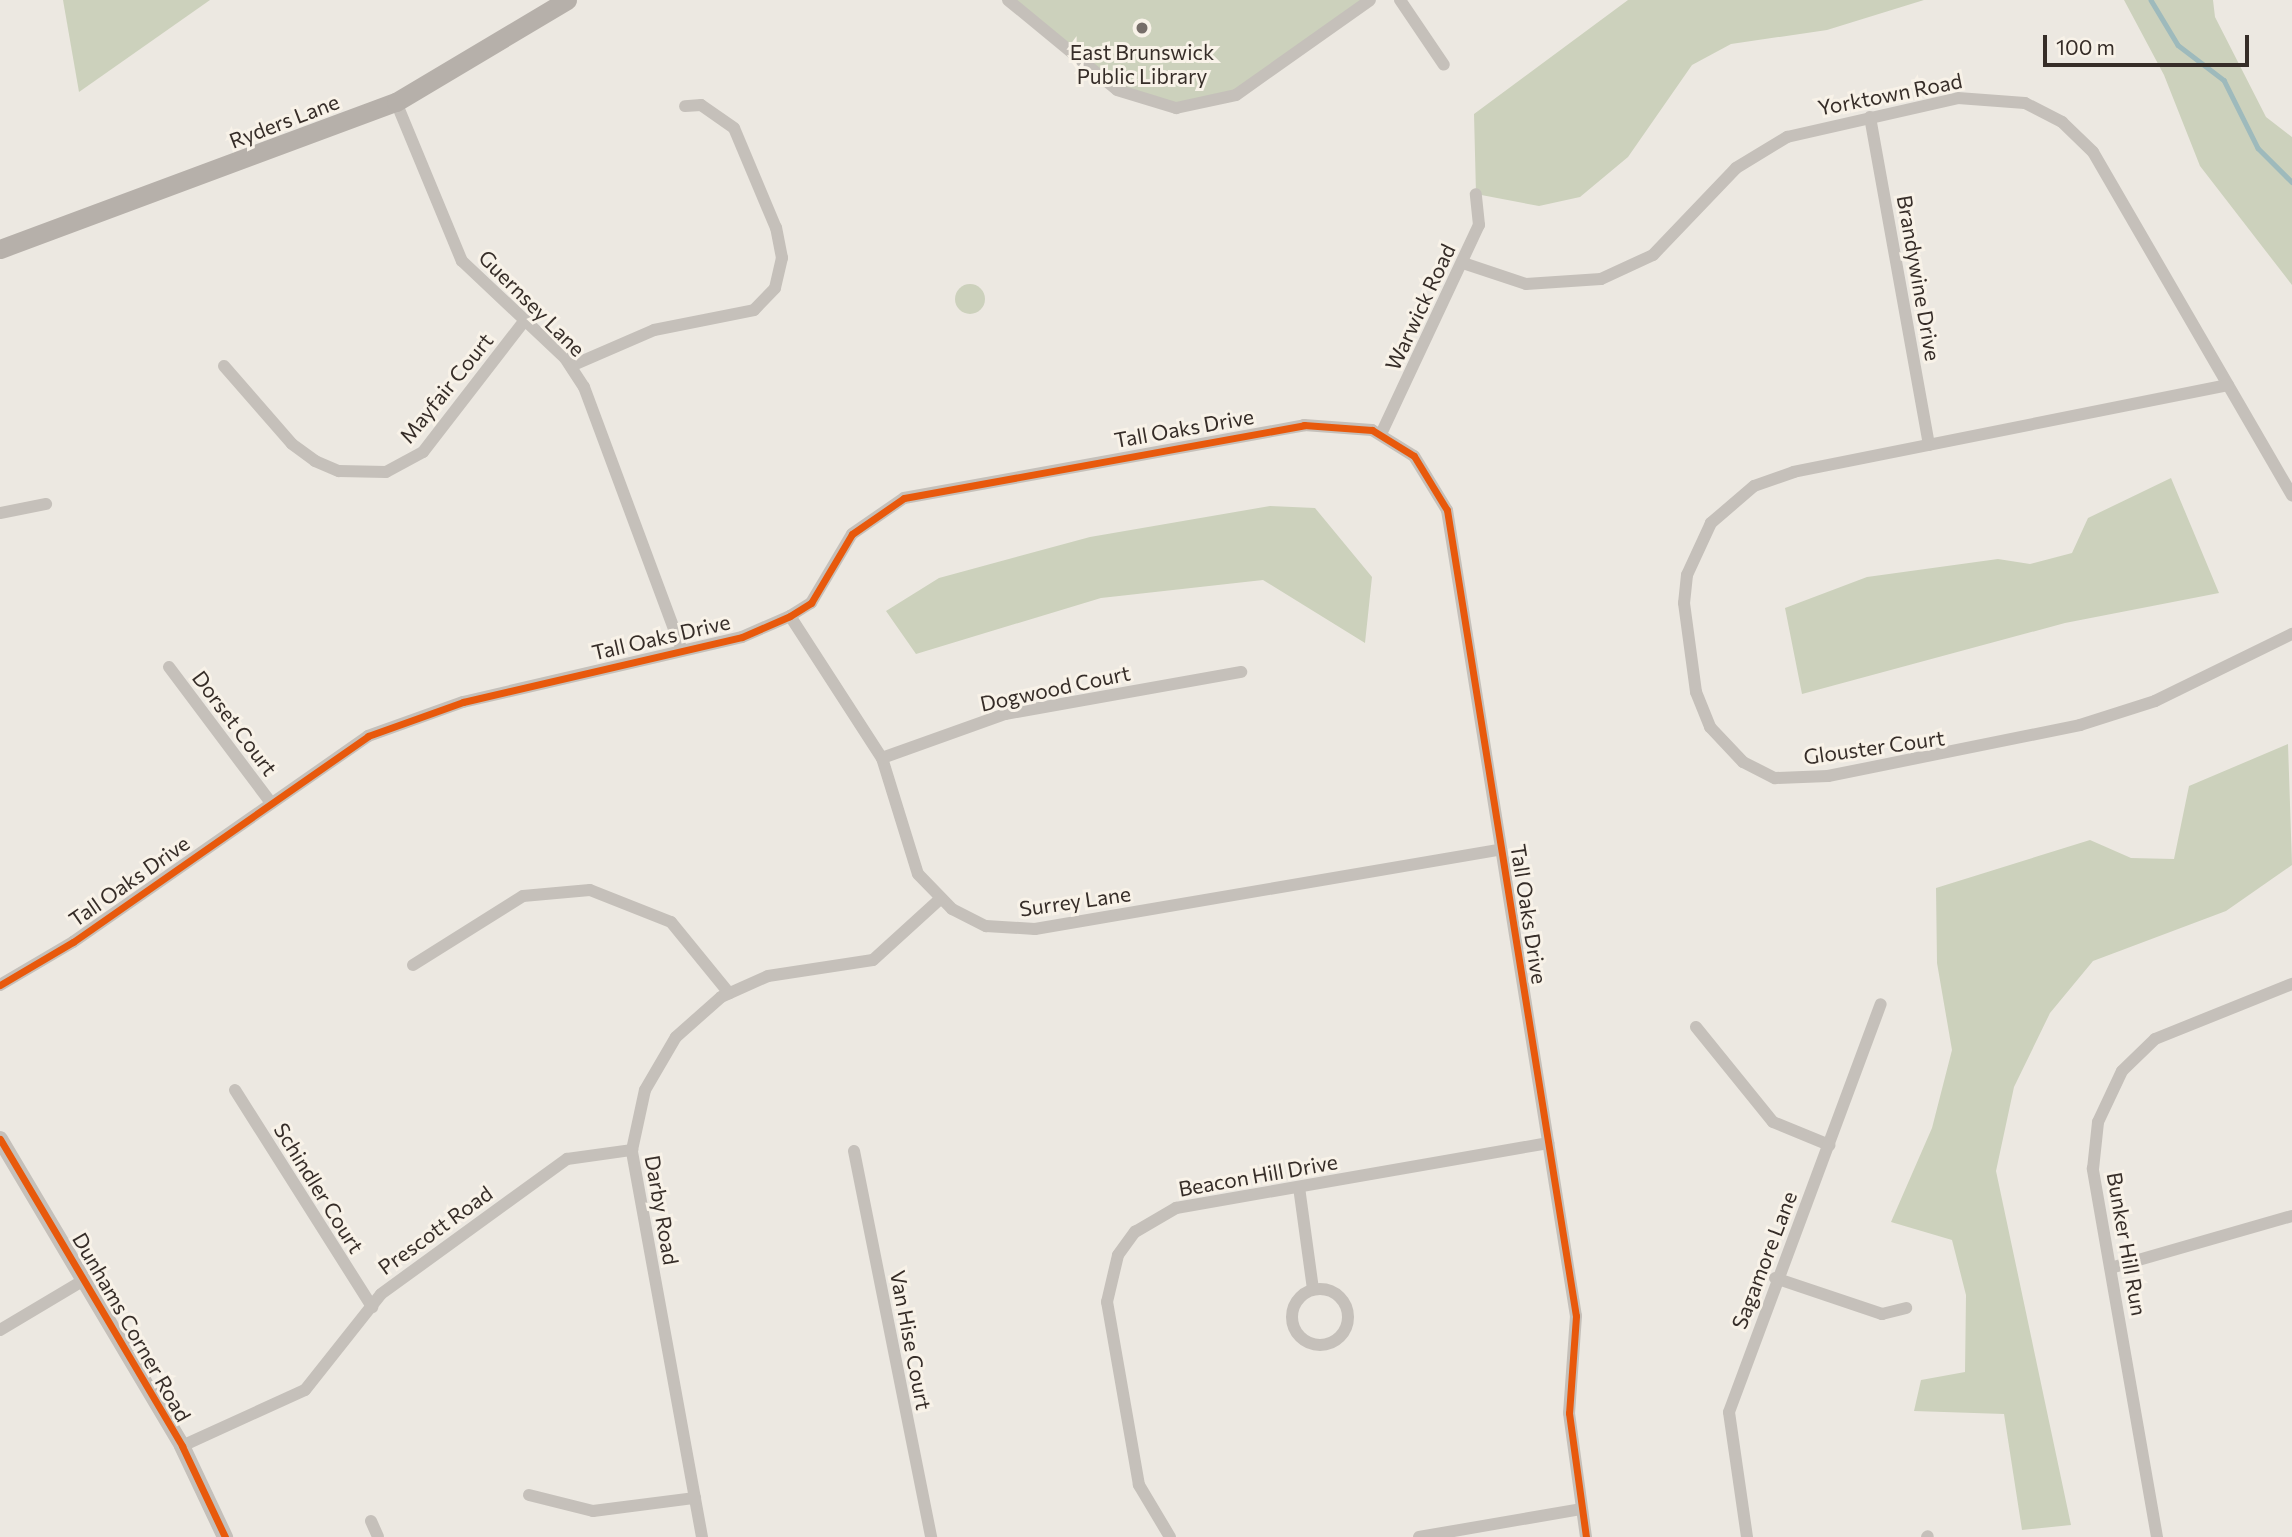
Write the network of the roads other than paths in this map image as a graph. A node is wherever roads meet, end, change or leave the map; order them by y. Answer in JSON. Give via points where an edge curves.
{"nodes":[{"id":1,"x":567,"y":0,"type":"edge"},
{"id":2,"x":1008,"y":0,"type":"edge"},
{"id":3,"x":1370,"y":0,"type":"edge"},
{"id":4,"x":1400,"y":0,"type":"edge"},
{"id":5,"x":1444,"y":65,"type":"dead end"},
{"id":6,"x":396,"y":102,"type":"junction"},
{"id":7,"x":685,"y":106,"type":"dead end"},
{"id":8,"x":1870,"y":117,"type":"junction"},
{"id":9,"x":1476,"y":194,"type":"dead end"},
{"id":10,"x":0,"y":249,"type":"edge"},
{"id":11,"x":1463,"y":263,"type":"junction"},
{"id":12,"x":525,"y":320,"type":"junction"},
{"id":13,"x":224,"y":366,"type":"dead end"},
{"id":14,"x":570,"y":366,"type":"junction"},
{"id":15,"x":2228,"y":385,"type":"junction"},
{"id":16,"x":1381,"y":434,"type":"junction"},
{"id":17,"x":1930,"y":445,"type":"junction"},
{"id":18,"x":2292,"y":495,"type":"edge"},
{"id":19,"x":46,"y":504,"type":"dead end"},
{"id":20,"x":0,"y":513,"type":"edge"},
{"id":21,"x":789,"y":615,"type":"junction"},
{"id":22,"x":2292,"y":634,"type":"edge"},
{"id":23,"x":682,"y":650,"type":"junction"},
{"id":24,"x":169,"y":667,"type":"dead end"},
{"id":25,"x":1241,"y":672,"type":"dead end"},
{"id":26,"x":882,"y":758,"type":"junction"},
{"id":27,"x":271,"y":803,"type":"junction"},
{"id":28,"x":1501,"y":849,"type":"junction"},
{"id":29,"x":940,"y":900,"type":"junction"},
{"id":30,"x":413,"y":965,"type":"dead end"},
{"id":31,"x":2292,"y":984,"type":"edge"},
{"id":32,"x":0,"y":985,"type":"edge"},
{"id":33,"x":729,"y":993,"type":"junction"},
{"id":34,"x":1881,"y":1003,"type":"dead end"},
{"id":35,"x":1696,"y":1027,"type":"dead end"},
{"id":36,"x":234,"y":1090,"type":"dead end"},
{"id":37,"x":0,"y":1139,"type":"edge"},
{"id":38,"x":1548,"y":1143,"type":"junction"},
{"id":39,"x":1829,"y":1145,"type":"junction"},
{"id":40,"x":632,"y":1150,"type":"junction"},
{"id":41,"x":854,"y":1151,"type":"dead end"},
{"id":42,"x":1299,"y":1187,"type":"junction"},
{"id":43,"x":2292,"y":1216,"type":"edge"},
{"id":44,"x":2114,"y":1267,"type":"junction"},
{"id":45,"x":1775,"y":1278,"type":"junction"},
{"id":46,"x":84,"y":1280,"type":"junction"},
{"id":47,"x":1313,"y":1289,"type":"junction"},
{"id":48,"x":372,"y":1307,"type":"junction"},
{"id":49,"x":1906,"y":1308,"type":"dead end"},
{"id":50,"x":0,"y":1331,"type":"edge"},
{"id":51,"x":182,"y":1446,"type":"junction"},
{"id":52,"x":529,"y":1495,"type":"dead end"},
{"id":53,"x":695,"y":1498,"type":"junction"},
{"id":54,"x":1581,"y":1509,"type":"junction"},
{"id":55,"x":371,"y":1521,"type":"dead end"},
{"id":56,"x":225,"y":1537,"type":"edge"},
{"id":57,"x":378,"y":1537,"type":"edge"},
{"id":58,"x":702,"y":1537,"type":"edge"},
{"id":59,"x":931,"y":1537,"type":"edge"},
{"id":60,"x":1170,"y":1537,"type":"edge"},
{"id":61,"x":1419,"y":1537,"type":"edge"},
{"id":62,"x":1586,"y":1537,"type":"edge"},
{"id":63,"x":1747,"y":1537,"type":"edge"},
{"id":64,"x":2157,"y":1537,"type":"edge"}],
"edges":[{"from":1,"to":6,"type":"main road","name":"Ryders Lane"},
{"from":2,"to":3,"type":"street","via":[[1117,90],[1176,108],[1236,94]]},
{"from":4,"to":5,"type":"street"},
{"from":6,"to":10,"type":"main road","name":"Ryders Lane"},
{"from":6,"to":12,"type":"street","name":"Guernsey Lane","via":[[462,261]]},
{"from":7,"to":14,"type":"street","via":[[701,105],[734,128],[776,228],[782,258],[775,288],[754,310],[654,330]]},
{"from":8,"to":11,"type":"street","name":"Yorktown Road","via":[[1806,131],[1752,156],[1668,243],[1619,272],[1545,286],[1507,281]]},
{"from":8,"to":15,"type":"street","name":"Yorktown Road","via":[[1983,96],[2025,103],[2063,122],[2101,164]]},
{"from":8,"to":17,"type":"street","name":"Brandywine Drive"},
{"from":9,"to":11,"type":"street","name":"Warwick Road","via":[[1479,225]]},
{"from":11,"to":16,"type":"street","name":"Warwick Road"},
{"from":12,"to":13,"type":"street","name":"Mayfair Court","via":[[423,452],[386,472],[339,471],[315,461],[292,444]]},
{"from":12,"to":14,"type":"street","name":"Guernsey Lane"},
{"from":14,"to":23,"type":"street","name":"Guernsey Lane","via":[[607,438]]},
{"from":15,"to":17,"type":"street","name":"Glouster Court"},
{"from":15,"to":18,"type":"street","name":"Yorktown Road"},
{"from":16,"to":21,"type":"street","name":"Tall Oaks Drive","via":[[1322,423],[930,489],[866,521],[842,548],[811,603]]},
{"from":16,"to":28,"type":"street","name":"Tall Oaks Drive","via":[[1423,466],[1447,510]]},
{"from":17,"to":22,"type":"street","name":"Glouster Court","via":[[1767,480],[1731,503],[1703,535],[1684,603],[1696,692],[1717,737],[1753,769],[1775,778],[1828,776],[1996,747],[2155,701]]},
{"from":19,"to":20,"type":"street"},
{"from":21,"to":23,"type":"street","name":"Tall Oaks Drive","via":[[742,637]]},
{"from":21,"to":26,"type":"street","name":"Surrey Lane"},
{"from":23,"to":27,"type":"street","name":"Tall Oaks Drive","via":[[416,716],[368,736]]},
{"from":24,"to":27,"type":"street","name":"Dorset Court"},
{"from":25,"to":26,"type":"street","name":"Dogwood Court","via":[[1004,714]]},
{"from":26,"to":29,"type":"street","name":"Surrey Lane","via":[[911,860]]},
{"from":27,"to":32,"type":"street","name":"Tall Oaks Drive"},
{"from":28,"to":29,"type":"street","name":"Surrey Lane","via":[[1035,929],[986,926]]},
{"from":28,"to":38,"type":"street","name":"Tall Oaks Drive"},
{"from":29,"to":33,"type":"street","name":"Darby Road","via":[[873,960],[768,976]]},
{"from":30,"to":33,"type":"street","via":[[523,896],[590,890],[671,922]]},
{"from":31,"to":44,"type":"street","name":"Bunker Hill Run","via":[[2155,1039],[2122,1071],[2098,1122],[2093,1156]]},
{"from":33,"to":40,"type":"street","name":"Darby Road","via":[[690,1023],[664,1054],[638,1109]]},
{"from":34,"to":39,"type":"street","name":"Sagamore Lane"},
{"from":35,"to":39,"type":"street","via":[[1773,1122]]},
{"from":36,"to":48,"type":"street","name":"Schindler Court"},
{"from":37,"to":46,"type":"street","name":"Dunhams Corner Road"},
{"from":38,"to":42,"type":"street","name":"Beacon Hill Drive"},
{"from":38,"to":54,"type":"street","name":"Tall Oaks Drive","via":[[1576,1316],[1569,1413]]},
{"from":39,"to":45,"type":"street","name":"Sagamore Lane"},
{"from":40,"to":48,"type":"street","name":"Prescott Road","via":[[567,1159],[418,1265]]},
{"from":40,"to":53,"type":"street","name":"Darby Road"},
{"from":41,"to":59,"type":"street","name":"Van Hise Court"},
{"from":42,"to":47,"type":"street"},
{"from":42,"to":60,"type":"street","name":"Beacon Hill Drive","via":[[1167,1211],[1135,1231],[1111,1273],[1109,1316],[1139,1485]]},
{"from":43,"to":44,"type":"street"},
{"from":44,"to":64,"type":"street","name":"Bunker Hill Run"},
{"from":45,"to":49,"type":"street","via":[[1882,1314]]},
{"from":45,"to":63,"type":"street","name":"Sagamore Lane","via":[[1729,1412]]},
{"from":46,"to":50,"type":"street"},
{"from":46,"to":51,"type":"street","name":"Dunhams Corner Road"},
{"from":47,"to":47,"type":"street","via":[[1295,1305],[1293,1322],[1308,1342],[1326,1344],[1341,1336],[1348,1311],[1332,1291]]},
{"from":48,"to":51,"type":"street","name":"Prescott Road","via":[[304,1390]]},
{"from":51,"to":56,"type":"street","name":"Dunhams Corner Road"},
{"from":52,"to":53,"type":"street","via":[[593,1510]]},
{"from":53,"to":58,"type":"street","name":"Darby Road"},
{"from":54,"to":61,"type":"street"},
{"from":54,"to":62,"type":"street","name":"Tall Oaks Drive"},
{"from":55,"to":57,"type":"street"}]}
